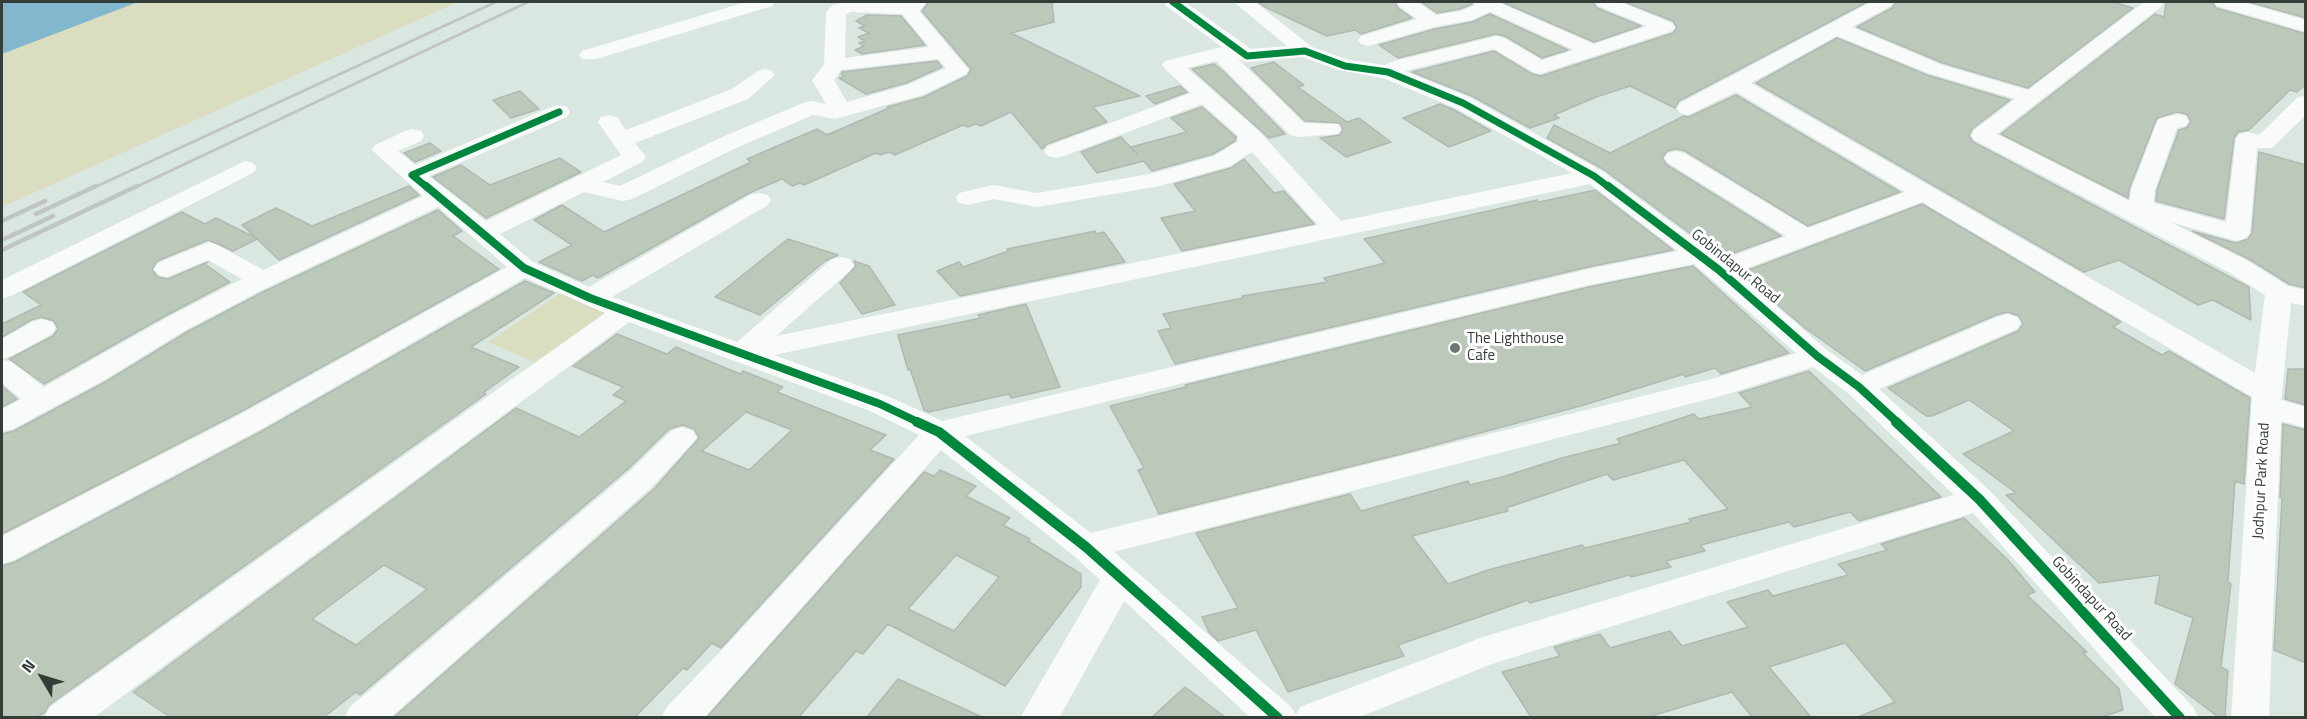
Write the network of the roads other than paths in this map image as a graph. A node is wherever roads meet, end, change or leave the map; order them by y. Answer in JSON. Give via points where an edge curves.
{"nodes":[{"id":1,"x":765,"y":2,"type":"edge"},
{"id":2,"x":1173,"y":2,"type":"edge"},
{"id":3,"x":1244,"y":2,"type":"edge"},
{"id":4,"x":1406,"y":2,"type":"edge"},
{"id":5,"x":1607,"y":2,"type":"edge"},
{"id":6,"x":1884,"y":2,"type":"edge"},
{"id":7,"x":2155,"y":2,"type":"edge"},
{"id":8,"x":2224,"y":2,"type":"edge"},
{"id":9,"x":1487,"y":3,"type":"edge"},
{"id":10,"x":914,"y":5,"type":"edge"},
{"id":11,"x":1423,"y":23,"type":"junction"},
{"id":12,"x":2306,"y":26,"type":"edge"},
{"id":13,"x":1836,"y":28,"type":"junction"},
{"id":14,"x":1368,"y":40,"type":"dead end"},
{"id":15,"x":1305,"y":51,"type":"junction"},
{"id":16,"x":1593,"y":51,"type":"junction"},
{"id":17,"x":942,"y":52,"type":"junction"},
{"id":18,"x":1230,"y":52,"type":"junction"},
{"id":19,"x":1455,"y":52,"type":"junction"},
{"id":20,"x":589,"y":55,"type":"dead end"},
{"id":21,"x":834,"y":65,"type":"junction"},
{"id":22,"x":1388,"y":72,"type":"junction"},
{"id":23,"x":765,"y":75,"type":"dead end"},
{"id":24,"x":1736,"y":83,"type":"junction"},
{"id":25,"x":1205,"y":95,"type":"junction"},
{"id":26,"x":2030,"y":97,"type":"junction"},
{"id":27,"x":2306,"y":102,"type":"edge"},
{"id":28,"x":1688,"y":108,"type":"dead end"},
{"id":29,"x":559,"y":112,"type":"dead end"},
{"id":30,"x":834,"y":112,"type":"junction"},
{"id":31,"x":2178,"y":121,"type":"dead end"},
{"id":32,"x":1330,"y":129,"type":"dead end"},
{"id":33,"x":1250,"y":135,"type":"junction"},
{"id":34,"x":413,"y":136,"type":"dead end"},
{"id":35,"x":1056,"y":151,"type":"dead end"},
{"id":36,"x":1676,"y":158,"type":"dead end"},
{"id":37,"x":245,"y":168,"type":"dead end"},
{"id":38,"x":412,"y":175,"type":"junction"},
{"id":39,"x":1594,"y":176,"type":"junction"},
{"id":40,"x":582,"y":184,"type":"junction"},
{"id":41,"x":1922,"y":194,"type":"junction"},
{"id":42,"x":440,"y":197,"type":"junction"},
{"id":43,"x":968,"y":198,"type":"dead end"},
{"id":44,"x":759,"y":200,"type":"dead end"},
{"id":45,"x":2140,"y":211,"type":"junction"},
{"id":46,"x":1336,"y":230,"type":"junction"},
{"id":47,"x":484,"y":232,"type":"junction"},
{"id":48,"x":1806,"y":238,"type":"junction"},
{"id":49,"x":1709,"y":263,"type":"junction"},
{"id":50,"x":842,"y":265,"type":"dead end"},
{"id":51,"x":524,"y":268,"type":"junction"},
{"id":52,"x":167,"y":269,"type":"dead end"},
{"id":53,"x":262,"y":279,"type":"junction"},
{"id":54,"x":2,"y":290,"type":"edge"},
{"id":55,"x":2292,"y":295,"type":"edge"},
{"id":56,"x":590,"y":298,"type":"junction"},
{"id":57,"x":626,"y":311,"type":"junction"},
{"id":58,"x":2007,"y":323,"type":"dead end"},
{"id":59,"x":42,"y":328,"type":"dead end"},
{"id":60,"x":2,"y":350,"type":"edge"},
{"id":61,"x":740,"y":353,"type":"junction"},
{"id":62,"x":1817,"y":356,"type":"junction"},
{"id":63,"x":2,"y":369,"type":"edge"},
{"id":64,"x":1859,"y":387,"type":"junction"},
{"id":65,"x":42,"y":400,"type":"junction"},
{"id":66,"x":2267,"y":400,"type":"junction"},
{"id":67,"x":2306,"y":418,"type":"edge"},
{"id":68,"x":2,"y":422,"type":"edge"},
{"id":69,"x":939,"y":432,"type":"junction"},
{"id":70,"x":682,"y":438,"type":"dead end"},
{"id":71,"x":1979,"y":499,"type":"junction"},
{"id":72,"x":1086,"y":547,"type":"junction"},
{"id":73,"x":2,"y":552,"type":"edge"},
{"id":74,"x":1120,"y":576,"type":"junction"},
{"id":75,"x":63,"y":717,"type":"edge"},
{"id":76,"x":363,"y":717,"type":"edge"},
{"id":77,"x":680,"y":717,"type":"edge"},
{"id":78,"x":1040,"y":717,"type":"edge"},
{"id":79,"x":1278,"y":717,"type":"edge"},
{"id":80,"x":1313,"y":717,"type":"edge"},
{"id":81,"x":2180,"y":717,"type":"edge"},
{"id":82,"x":2250,"y":717,"type":"edge"}],
"edges":[{"from":1,"to":20,"type":"street"},
{"from":2,"to":18,"type":"street","name":"Gobindapur Road"},
{"from":3,"to":15,"type":"street"},
{"from":4,"to":11,"type":"street"},
{"from":5,"to":16,"type":"street","via":[[1665,27]]},
{"from":6,"to":13,"type":"street"},
{"from":7,"to":26,"type":"street"},
{"from":8,"to":12,"type":"street"},
{"from":9,"to":11,"type":"street","via":[[1465,16]]},
{"from":9,"to":16,"type":"street"},
{"from":10,"to":17,"type":"street"},
{"from":10,"to":21,"type":"street","via":[[849,6],[836,12]]},
{"from":11,"to":14,"type":"street"},
{"from":11,"to":19,"type":"street"},
{"from":13,"to":24,"type":"street"},
{"from":13,"to":26,"type":"street","via":[[1935,69]]},
{"from":15,"to":18,"type":"street","name":"Gobindapur Road","via":[[1247,57]]},
{"from":15,"to":22,"type":"street","name":"Gobindapur Road","via":[[1345,66]]},
{"from":16,"to":19,"type":"street","via":[[1540,68],[1497,42]]},
{"from":17,"to":21,"type":"street"},
{"from":17,"to":30,"type":"street","via":[[959,70],[915,90]]},
{"from":18,"to":25,"type":"street","via":[[1172,65]]},
{"from":18,"to":32,"type":"street","via":[[1298,130]]},
{"from":19,"to":22,"type":"street"},
{"from":21,"to":30,"type":"street","via":[[823,80],[837,104]]},
{"from":22,"to":39,"type":"street","name":"Gobindapur Road","via":[[1462,104]]},
{"from":23,"to":40,"type":"street","via":[[740,94],[616,131],[634,157]]},
{"from":24,"to":28,"type":"street"},
{"from":24,"to":41,"type":"street"},
{"from":25,"to":33,"type":"street"},
{"from":25,"to":35,"type":"street"},
{"from":26,"to":45,"type":"street","via":[[1982,135]]},
{"from":27,"to":45,"type":"street","via":[[2264,143],[2247,138],[2237,233]]},
{"from":29,"to":38,"type":"street"},
{"from":30,"to":40,"type":"street","via":[[811,108],[623,194]]},
{"from":31,"to":45,"type":"street","via":[[2168,124],[2143,190]]},
{"from":33,"to":43,"type":"street","via":[[1247,145],[1222,161],[1152,181],[1037,200],[994,192]]},
{"from":33,"to":46,"type":"street"},
{"from":34,"to":38,"type":"street","via":[[383,150]]},
{"from":36,"to":48,"type":"street"},
{"from":37,"to":54,"type":"street"},
{"from":38,"to":42,"type":"street"},
{"from":39,"to":46,"type":"street"},
{"from":39,"to":49,"type":"street","name":"Gobindapur Road"},
{"from":40,"to":47,"type":"street"},
{"from":41,"to":48,"type":"street"},
{"from":41,"to":66,"type":"street","via":[[2087,287]]},
{"from":42,"to":47,"type":"street"},
{"from":42,"to":53,"type":"street"},
{"from":44,"to":56,"type":"street"},
{"from":45,"to":55,"type":"street","name":"Jodhpur Park Road"},
{"from":46,"to":61,"type":"street"},
{"from":47,"to":51,"type":"street"},
{"from":48,"to":49,"type":"street"},
{"from":49,"to":62,"type":"street","name":"Gobindapur Road"},
{"from":49,"to":69,"type":"street","via":[[1589,277]]},
{"from":50,"to":61,"type":"street"},
{"from":51,"to":56,"type":"street"},
{"from":51,"to":73,"type":"street","via":[[252,421]]},
{"from":52,"to":53,"type":"street","via":[[209,250]]},
{"from":53,"to":65,"type":"street"},
{"from":55,"to":66,"type":"street","name":"Jodhpur Park Road"},
{"from":56,"to":57,"type":"street"},
{"from":57,"to":61,"type":"street"},
{"from":57,"to":75,"type":"street"},
{"from":58,"to":64,"type":"street"},
{"from":59,"to":60,"type":"street"},
{"from":61,"to":69,"type":"street","via":[[880,404]]},
{"from":62,"to":64,"type":"street","name":"Gobindapur Road"},
{"from":62,"to":72,"type":"street","via":[[1721,386]]},
{"from":63,"to":65,"type":"street"},
{"from":64,"to":71,"type":"street","name":"Gobindapur Road"},
{"from":65,"to":68,"type":"street"},
{"from":66,"to":67,"type":"street"},
{"from":66,"to":82,"type":"street","name":"Jodhpur Park Road"},
{"from":69,"to":72,"type":"street"},
{"from":69,"to":77,"type":"street","via":[[747,648]]},
{"from":70,"to":76,"type":"street","via":[[642,478]]},
{"from":71,"to":80,"type":"street","via":[[1482,652]]},
{"from":71,"to":81,"type":"street","name":"Gobindapur Road"},
{"from":72,"to":74,"type":"street"},
{"from":74,"to":78,"type":"street"},
{"from":74,"to":79,"type":"street"}]}
